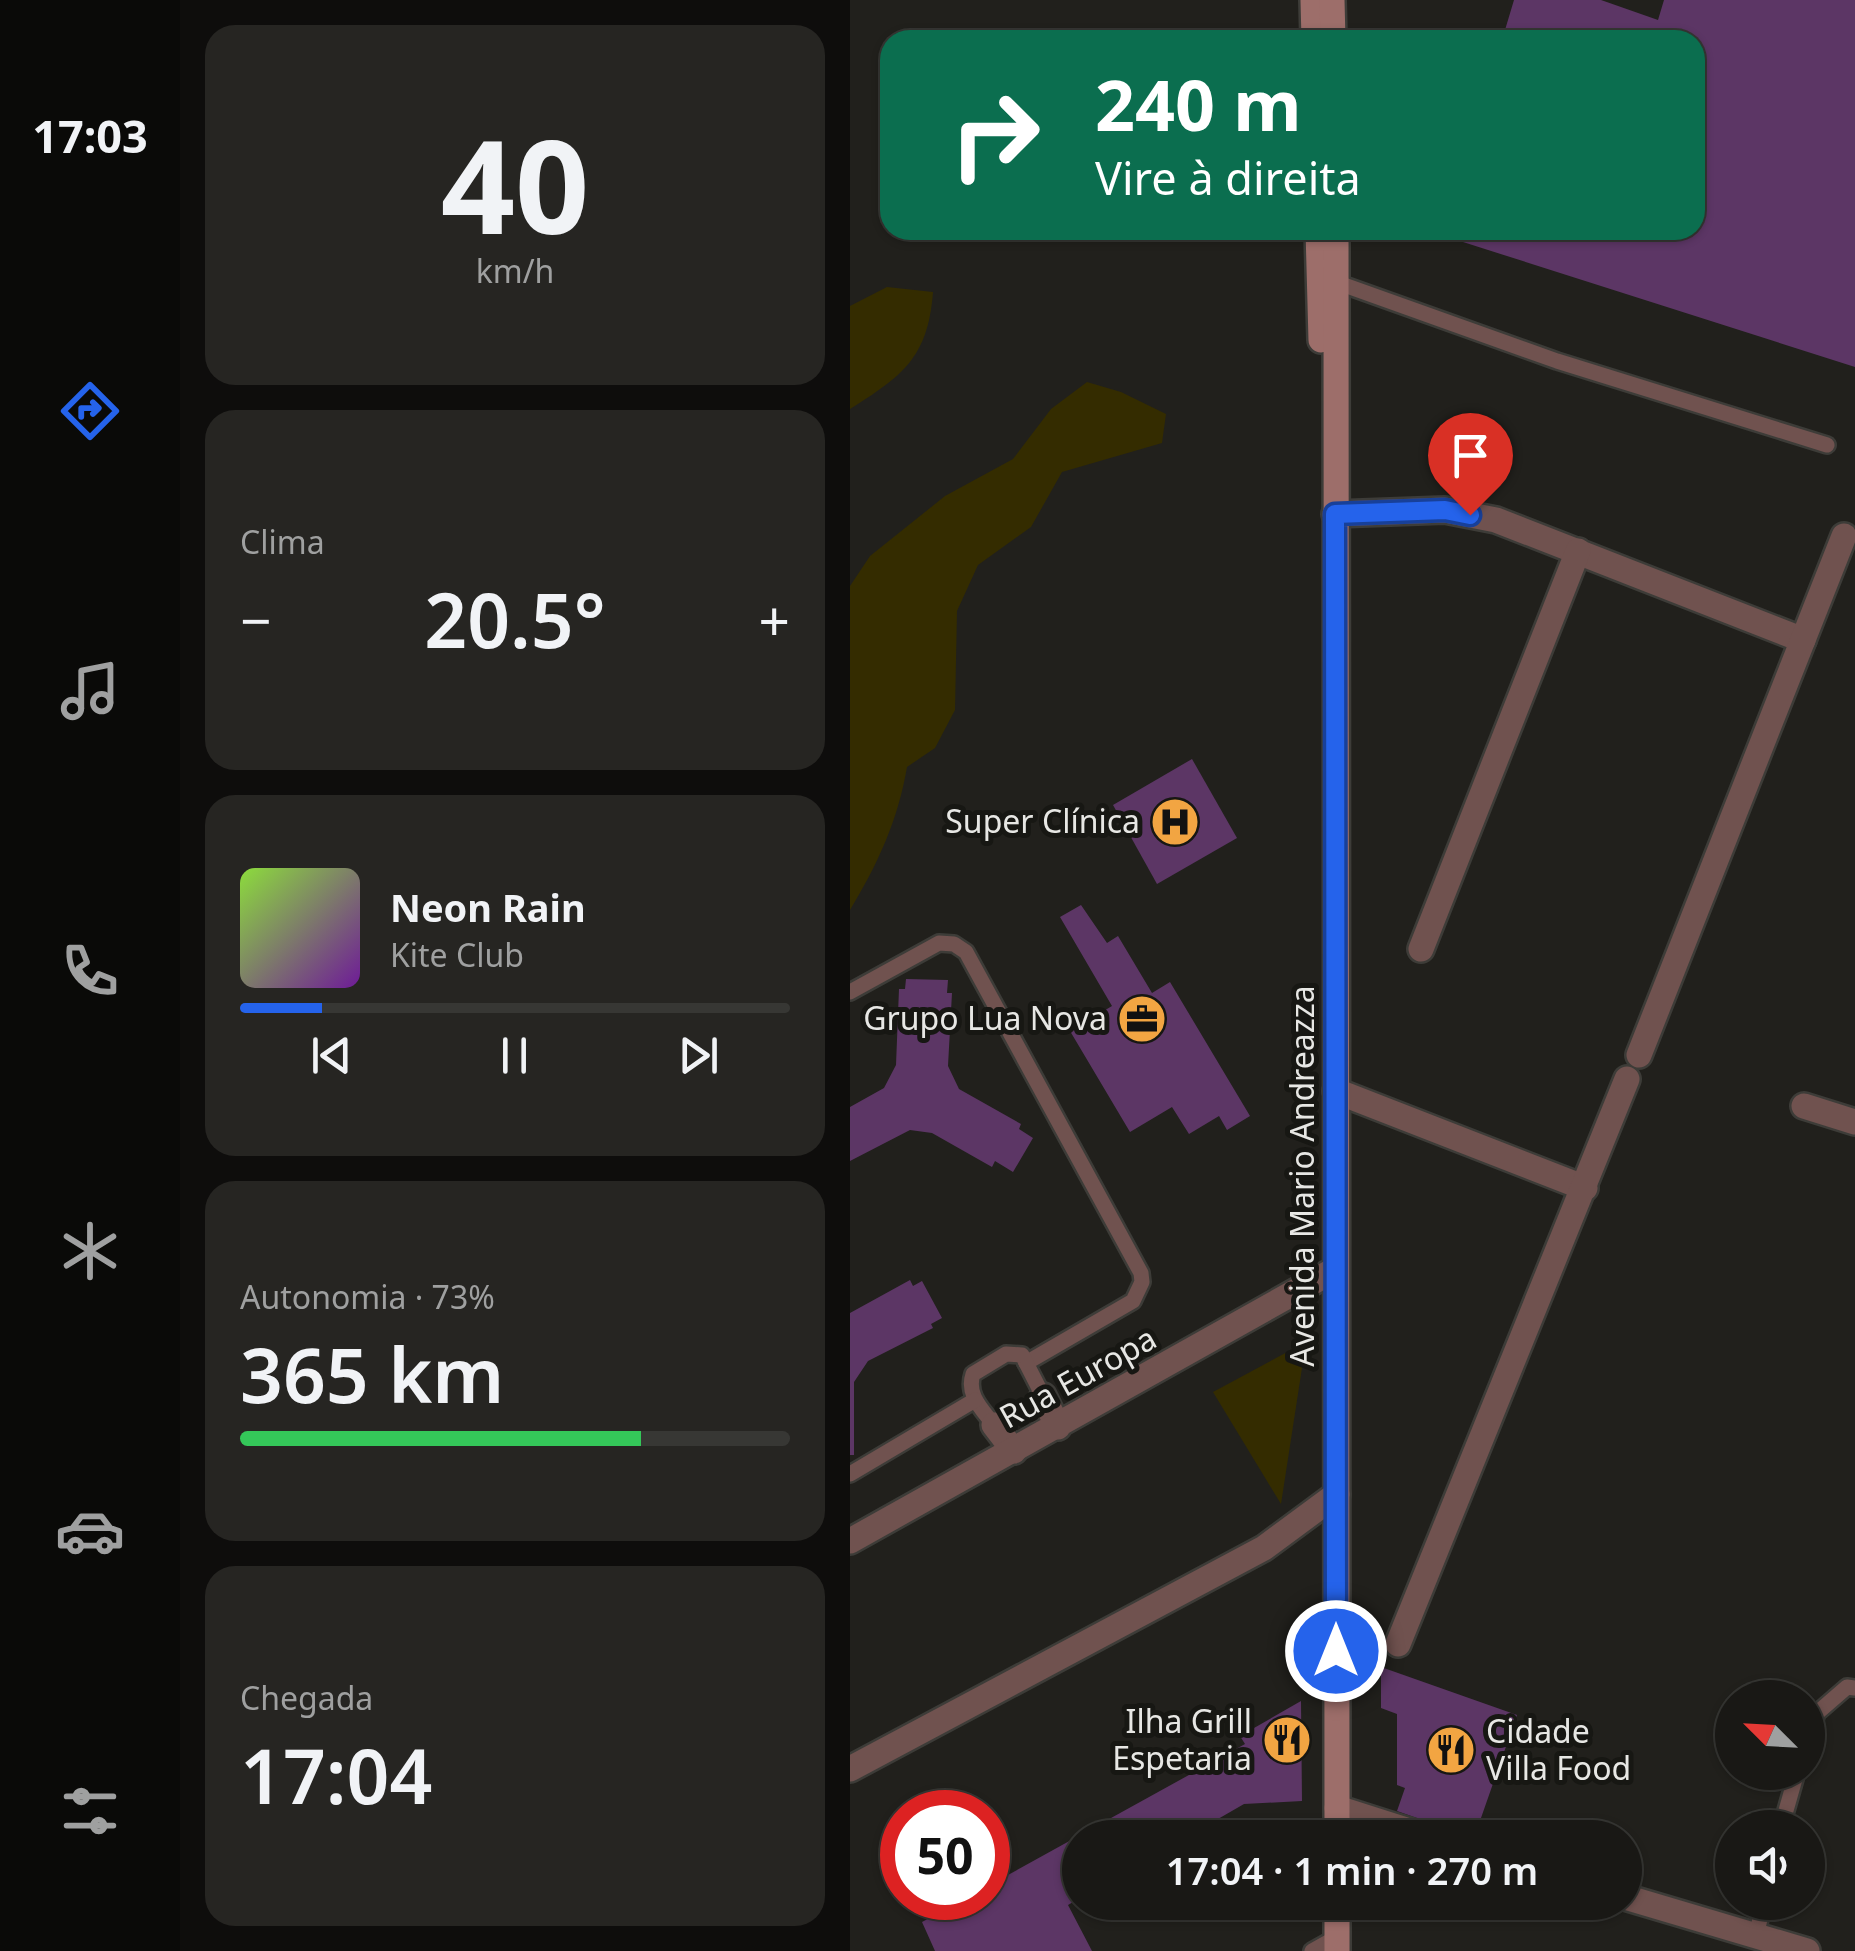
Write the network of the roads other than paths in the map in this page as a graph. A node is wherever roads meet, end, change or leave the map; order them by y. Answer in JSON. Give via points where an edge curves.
{"nodes":[{"id":1,"x":1312,"y":0,"type":"edge"},
{"id":2,"x":1332,"y":0,"type":"edge"},
{"id":3,"x":1314,"y":30,"type":"edge"},
{"id":4,"x":1333,"y":30,"type":"edge"},
{"id":5,"x":1324,"y":240,"type":"edge"},
{"id":6,"x":1326,"y":240,"type":"edge"},
{"id":7,"x":1338,"y":285,"type":"junction"},
{"id":8,"x":1826,"y":445,"type":"dead end"},
{"id":9,"x":1335,"y":514,"type":"junction"},
{"id":10,"x":1844,"y":536,"type":"dead end"},
{"id":11,"x":1578,"y":551,"type":"junction"},
{"id":12,"x":1803,"y":640,"type":"junction"},
{"id":13,"x":1421,"y":950,"type":"dead end"},
{"id":14,"x":850,"y":992,"type":"edge"},
{"id":15,"x":1639,"y":1055,"type":"dead end"},
{"id":16,"x":1627,"y":1079,"type":"dead end"},
{"id":17,"x":1336,"y":1091,"type":"junction"},
{"id":18,"x":1804,"y":1106,"type":"dead end"},
{"id":19,"x":1855,"y":1122,"type":"edge"},
{"id":20,"x":1585,"y":1188,"type":"junction"},
{"id":21,"x":1336,"y":1268,"type":"junction"},
{"id":22,"x":1026,"y":1363,"type":"junction"},
{"id":23,"x":1043,"y":1396,"type":"joint"},
{"id":24,"x":975,"y":1400,"type":"junction"},
{"id":25,"x":994,"y":1425,"type":"joint"},
{"id":26,"x":1058,"y":1427,"type":"junction"},
{"id":27,"x":1014,"y":1451,"type":"junction"},
{"id":28,"x":850,"y":1474,"type":"edge"},
{"id":29,"x":1336,"y":1494,"type":"junction"},
{"id":30,"x":850,"y":1541,"type":"edge"},
{"id":31,"x":1398,"y":1644,"type":"dead end"},
{"id":32,"x":1855,"y":1688,"type":"edge"},
{"id":33,"x":1825,"y":1707,"type":"edge"},
{"id":34,"x":850,"y":1770,"type":"edge"},
{"id":35,"x":1337,"y":1808,"type":"junction"},
{"id":36,"x":1337,"y":1820,"type":"edge"},
{"id":37,"x":1375,"y":1820,"type":"edge"},
{"id":38,"x":1642,"y":1901,"type":"edge"},
{"id":39,"x":1760,"y":1920,"type":"edge"},
{"id":40,"x":1756,"y":1936,"type":"junction"},
{"id":41,"x":1337,"y":1944,"type":"edge"},
{"id":42,"x":1312,"y":1951,"type":"edge"},
{"id":43,"x":1807,"y":1951,"type":"edge"}],
"edges":[{"from":1,"to":3,"type":"main road"},
{"from":2,"to":4,"type":"main road"},
{"from":5,"to":9,"type":"main road","name":"Avenida Mario Andreazza","via":[[1321,356]]},
{"from":6,"to":7,"type":"main road","name":"Avenida Mario Andreazza"},
{"from":7,"to":8,"type":"lane"},
{"from":7,"to":9,"type":"main road","name":"Avenida Mario Andreazza"},
{"from":9,"to":11,"type":"street","via":[[1445,510],[1496,520]]},
{"from":9,"to":17,"type":"main road","name":"Avenida Mario Andreazza"},
{"from":10,"to":12,"type":"street"},
{"from":11,"to":12,"type":"street"},
{"from":11,"to":13,"type":"street"},
{"from":12,"to":15,"type":"street"},
{"from":14,"to":22,"type":"lane","via":[[940,944],[966,952],[1141,1273],[1132,1302]]},
{"from":16,"to":20,"type":"street"},
{"from":17,"to":20,"type":"street"},
{"from":17,"to":21,"type":"main road","name":"Avenida Mario Andreazza"},
{"from":18,"to":19,"type":"street"},
{"from":20,"to":31,"type":"street"},
{"from":21,"to":26,"type":"street","name":"Rua Europa"},
{"from":21,"to":29,"type":"main road","name":"Avenida Mario Andreazza"},
{"from":22,"to":23,"type":"lane"},
{"from":22,"to":24,"type":"lane","via":[[1014,1351],[973,1374]]},
{"from":23,"to":26,"type":"street"},
{"from":24,"to":25,"type":"lane"},
{"from":24,"to":28,"type":"lane"},
{"from":25,"to":27,"type":"street"},
{"from":26,"to":27,"type":"street","name":"Rua Europa"},
{"from":27,"to":30,"type":"street","name":"Rua Europa"},
{"from":29,"to":34,"type":"street","via":[[1264,1548]]},
{"from":29,"to":35,"type":"main road","name":"Avenida Mario Andreazza"},
{"from":32,"to":33,"type":"lane","via":[[1847,1687]]},
{"from":35,"to":36,"type":"main road","name":"Avenida Mario Andreazza"},
{"from":35,"to":37,"type":"street"},
{"from":38,"to":40,"type":"street"},
{"from":39,"to":40,"type":"lane"},
{"from":40,"to":43,"type":"street"},
{"from":41,"to":42,"type":"lane"}]}
